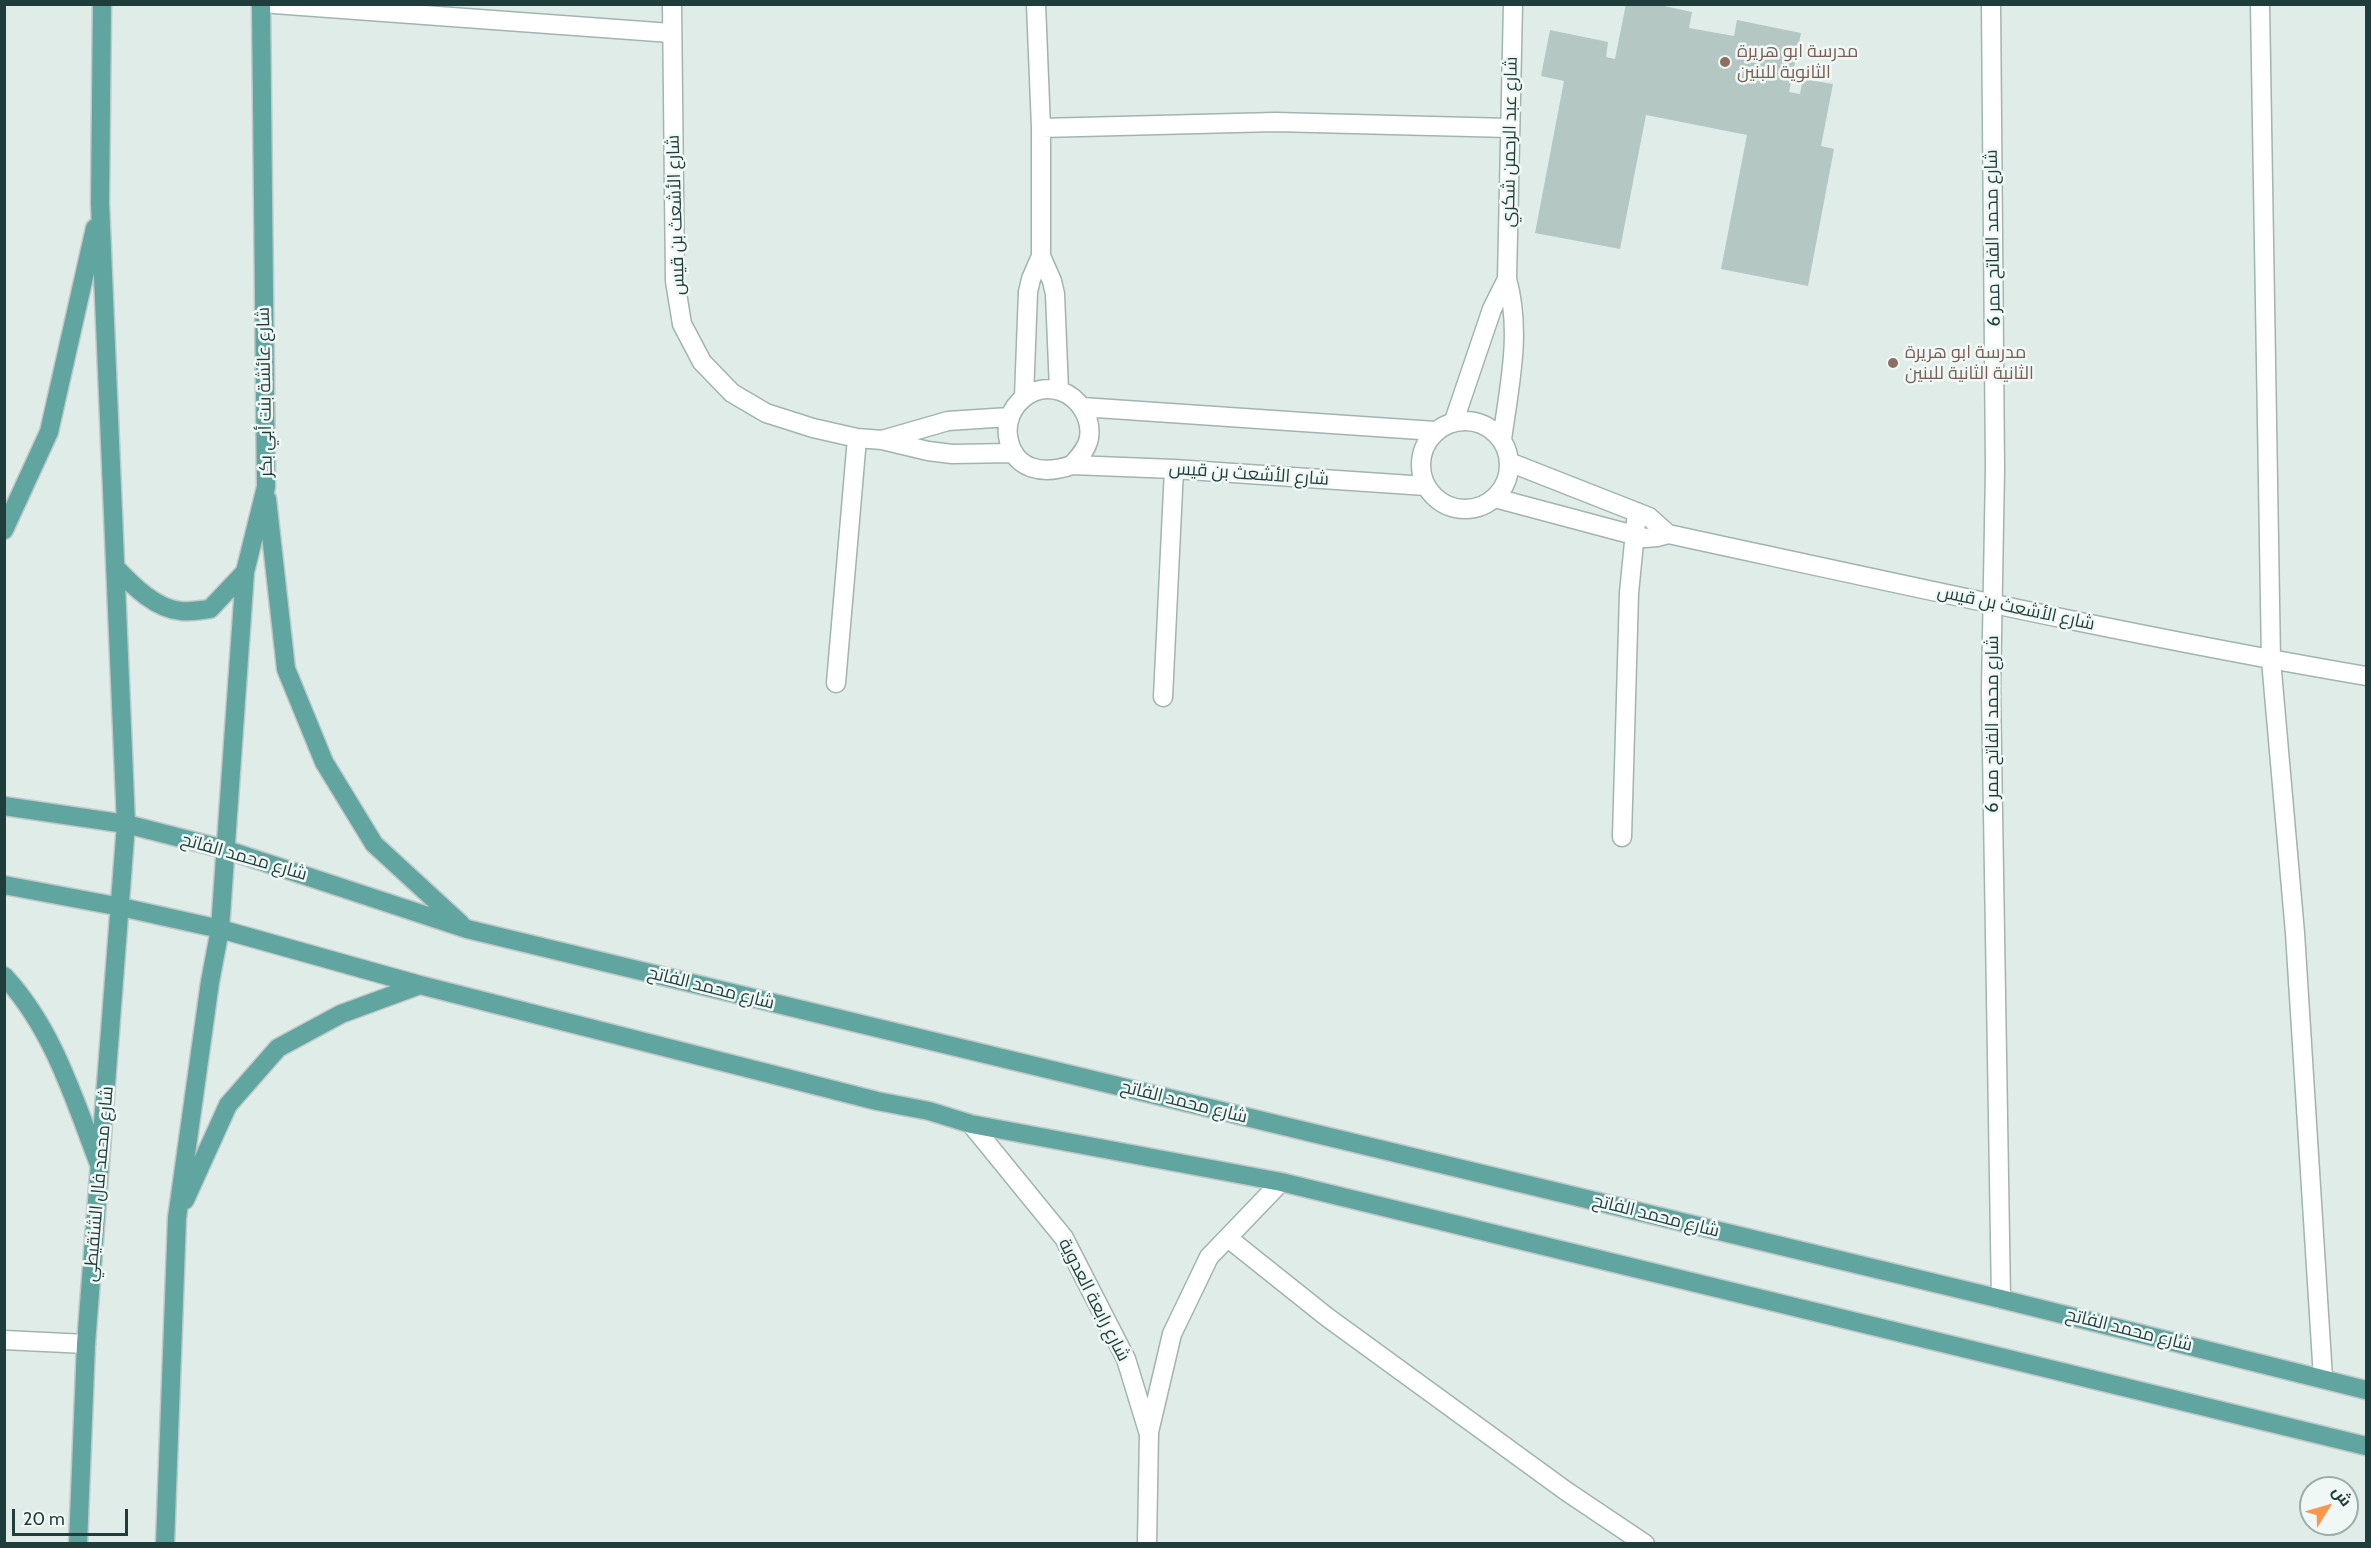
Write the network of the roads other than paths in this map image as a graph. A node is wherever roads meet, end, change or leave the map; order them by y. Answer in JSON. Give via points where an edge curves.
{"nodes":[{"id":1,"x":102,"y":4,"type":"edge"},
{"id":2,"x":261,"y":4,"type":"edge"},
{"id":3,"x":274,"y":4,"type":"edge"},
{"id":4,"x":672,"y":4,"type":"edge"},
{"id":5,"x":1036,"y":4,"type":"edge"},
{"id":6,"x":1513,"y":4,"type":"edge"},
{"id":7,"x":1990,"y":4,"type":"edge"},
{"id":8,"x":2260,"y":4,"type":"edge"},
{"id":9,"x":671,"y":33,"type":"junction"},
{"id":10,"x":1041,"y":128,"type":"junction"},
{"id":11,"x":1509,"y":128,"type":"junction"},
{"id":12,"x":100,"y":203,"type":"junction"},
{"id":13,"x":1041,"y":256,"type":"junction"},
{"id":14,"x":1507,"y":279,"type":"junction"},
{"id":15,"x":1059,"y":390,"type":"junction"},
{"id":16,"x":1024,"y":397,"type":"junction"},
{"id":17,"x":1082,"y":407,"type":"junction"},
{"id":18,"x":1009,"y":417,"type":"junction"},
{"id":19,"x":1454,"y":421,"type":"junction"},
{"id":20,"x":1435,"y":431,"type":"junction"},
{"id":21,"x":857,"y":438,"type":"junction"},
{"id":22,"x":882,"y":440,"type":"junction"},
{"id":23,"x":1502,"y":440,"type":"junction"},
{"id":24,"x":1014,"y":453,"type":"junction"},
{"id":25,"x":1509,"y":462,"type":"junction"},
{"id":26,"x":1072,"y":465,"type":"junction"},
{"id":27,"x":1174,"y":469,"type":"junction"},
{"id":28,"x":1426,"y":486,"type":"junction"},
{"id":29,"x":266,"y":487,"type":"junction"},
{"id":30,"x":1495,"y":498,"type":"junction"},
{"id":31,"x":1636,"y":512,"type":"junction"},
{"id":32,"x":4,"y":530,"type":"edge"},
{"id":33,"x":1668,"y":534,"type":"junction"},
{"id":34,"x":1634,"y":535,"type":"junction"},
{"id":35,"x":116,"y":568,"type":"junction"},
{"id":36,"x":245,"y":572,"type":"junction"},
{"id":37,"x":1994,"y":604,"type":"junction"},
{"id":38,"x":2271,"y":660,"type":"junction"},
{"id":39,"x":2367,"y":676,"type":"edge"},
{"id":40,"x":836,"y":683,"type":"dead end"},
{"id":41,"x":1162,"y":697,"type":"dead end"},
{"id":42,"x":4,"y":806,"type":"edge"},
{"id":43,"x":126,"y":824,"type":"junction"},
{"id":44,"x":1622,"y":837,"type":"dead end"},
{"id":45,"x":224,"y":849,"type":"junction"},
{"id":46,"x":4,"y":885,"type":"edge"},
{"id":47,"x":121,"y":907,"type":"junction"},
{"id":48,"x":220,"y":929,"type":"junction"},
{"id":49,"x":467,"y":929,"type":"junction"},
{"id":50,"x":4,"y":976,"type":"edge"},
{"id":51,"x":420,"y":986,"type":"junction"},
{"id":52,"x":971,"y":1124,"type":"junction"},
{"id":53,"x":101,"y":1168,"type":"junction"},
{"id":54,"x":1281,"y":1182,"type":"junction"},
{"id":55,"x":177,"y":1218,"type":"junction"},
{"id":56,"x":1227,"y":1238,"type":"junction"},
{"id":57,"x":2001,"y":1299,"type":"junction"},
{"id":58,"x":4,"y":1340,"type":"edge"},
{"id":59,"x":86,"y":1344,"type":"junction"},
{"id":60,"x":2323,"y":1378,"type":"junction"},
{"id":61,"x":2367,"y":1390,"type":"edge"},
{"id":62,"x":1149,"y":1432,"type":"junction"},
{"id":63,"x":2367,"y":1446,"type":"edge"},
{"id":64,"x":78,"y":1544,"type":"edge"},
{"id":65,"x":165,"y":1544,"type":"edge"},
{"id":66,"x":1147,"y":1544,"type":"edge"},
{"id":67,"x":1645,"y":1544,"type":"edge"}],
"edges":[{"from":1,"to":12,"type":"main road"},
{"from":2,"to":29,"type":"main road","name":"شارع عائشة بنت أبي بكر"},
{"from":3,"to":9,"type":"street"},
{"from":4,"to":9,"type":"street","name":"شارع الأشعث بن قيس"},
{"from":5,"to":10,"type":"street"},
{"from":6,"to":11,"type":"street","name":"شارع عبد الرحمن شكري"},
{"from":7,"to":37,"type":"street","name":"شارع محمد الفاتح ممر 6"},
{"from":8,"to":38,"type":"street"},
{"from":9,"to":21,"type":"street","name":"شارع الأشعث بن قيس","via":[[675,281],[682,324],[702,362],[732,393],[766,413]]},
{"from":10,"to":11,"type":"street","via":[[1275,122]]},
{"from":10,"to":13,"type":"street"},
{"from":11,"to":14,"type":"street","name":"شارع عبد الرحمن شكري"},
{"from":12,"to":32,"type":"main road","via":[[49,432]]},
{"from":12,"to":35,"type":"main road"},
{"from":13,"to":15,"type":"street","via":[[1055,294]]},
{"from":13,"to":16,"type":"street","via":[[1028,291]]},
{"from":14,"to":19,"type":"street","name":"شارع عبد الرحمن شكري","via":[[1489,316]]},
{"from":14,"to":23,"type":"street","name":"شارع عبد الرحمن شكري","via":[[1516,331]]},
{"from":15,"to":16,"type":"street","via":[[1041,389]]},
{"from":15,"to":17,"type":"street"},
{"from":16,"to":18,"type":"street"},
{"from":17,"to":20,"type":"street"},
{"from":17,"to":26,"type":"street","via":[[1089,438]]},
{"from":18,"to":22,"type":"street","name":"شارع الأشعث بن قيس","via":[[948,421]]},
{"from":18,"to":24,"type":"street","via":[[1008,442]]},
{"from":19,"to":20,"type":"street"},
{"from":19,"to":23,"type":"street","via":[[1473,421]]},
{"from":20,"to":28,"type":"street","via":[[1423,447],[1420,467]]},
{"from":21,"to":22,"type":"street","name":"شارع الأشعث بن قيس"},
{"from":21,"to":40,"type":"street"},
{"from":22,"to":24,"type":"street","name":"شارع الأشعث بن قيس","via":[[952,454]]},
{"from":23,"to":25,"type":"street"},
{"from":24,"to":26,"type":"street","via":[[1025,465],[1040,471]]},
{"from":25,"to":30,"type":"street","via":[[1506,482]]},
{"from":25,"to":31,"type":"street","name":"شارع الأشعث بن قيس"},
{"from":26,"to":27,"type":"street","name":"شارع الأشعث بن قيس"},
{"from":27,"to":28,"type":"street","name":"شارع الأشعث بن قيس"},
{"from":27,"to":41,"type":"street"},
{"from":28,"to":30,"type":"street","via":[[1439,502],[1457,509],[1477,508]]},
{"from":29,"to":36,"type":"main road","name":"شارع عائشة بنت أبي بكر"},
{"from":29,"to":49,"type":"main road","via":[[286,669],[324,762],[374,844]]},
{"from":30,"to":34,"type":"street","name":"شارع الأشعث بن قيس"},
{"from":31,"to":33,"type":"street","name":"شارع الأشعث بن قيس","via":[[1649,517]]},
{"from":31,"to":34,"type":"street"},
{"from":33,"to":34,"type":"street","name":"شارع الأشعث بن قيس"},
{"from":33,"to":37,"type":"street","name":"شارع الأشعث بن قيس"},
{"from":34,"to":44,"type":"street"},
{"from":35,"to":36,"type":"main road","via":[[135,588],[181,612],[210,609]]},
{"from":35,"to":43,"type":"main road"},
{"from":36,"to":45,"type":"main road","name":"شارع عائشة بنت أبي بكر"},
{"from":37,"to":38,"type":"street","name":"شارع الأشعث بن قيس"},
{"from":37,"to":57,"type":"street","name":"شارع محمد الفاتح ممر 6","via":[[1991,691]]},
{"from":38,"to":39,"type":"street","name":"شارع الأشعث بن قيس"},
{"from":38,"to":60,"type":"street","via":[[2295,933]]},
{"from":42,"to":43,"type":"main road","name":"شارع محمد الفاتح"},
{"from":43,"to":45,"type":"main road","name":"شارع محمد الفاتح"},
{"from":43,"to":47,"type":"main road","name":"شارع محمد فال الشنقيطي"},
{"from":45,"to":48,"type":"main road"},
{"from":45,"to":49,"type":"main road","name":"شارع محمد الفاتح"},
{"from":46,"to":47,"type":"main road"},
{"from":47,"to":48,"type":"main road"},
{"from":47,"to":53,"type":"main road","name":"شارع محمد فال الشنقيطي"},
{"from":48,"to":51,"type":"main road"},
{"from":48,"to":55,"type":"main road"},
{"from":49,"to":57,"type":"main road","name":"شارع محمد الفاتح"},
{"from":50,"to":53,"type":"main road","via":[[20,993],[59,1058]]},
{"from":51,"to":52,"type":"main road"},
{"from":51,"to":55,"type":"main road","via":[[341,1014],[278,1048],[228,1105]]},
{"from":52,"to":54,"type":"main road"},
{"from":52,"to":62,"type":"street","name":"شارع رابعة العدوية","via":[[1064,1238],[1126,1359]]},
{"from":53,"to":59,"type":"main road","name":"شارع محمد فال الشنقيطي"},
{"from":54,"to":56,"type":"street","name":"شارع رابعة العدوية"},
{"from":54,"to":63,"type":"main road"},
{"from":55,"to":65,"type":"main road"},
{"from":56,"to":62,"type":"street","name":"شارع رابعة العدوية","via":[[1209,1257],[1172,1334]]},
{"from":56,"to":67,"type":"street","via":[[1328,1317]]},
{"from":57,"to":60,"type":"main road","name":"شارع محمد الفاتح"},
{"from":58,"to":59,"type":"street"},
{"from":59,"to":64,"type":"main road","name":"شارع محمد فال الشنقيطي"},
{"from":60,"to":61,"type":"main road","name":"شارع محمد الفاتح"},
{"from":62,"to":66,"type":"street","name":"شارع رابعة العدوية"}]}
